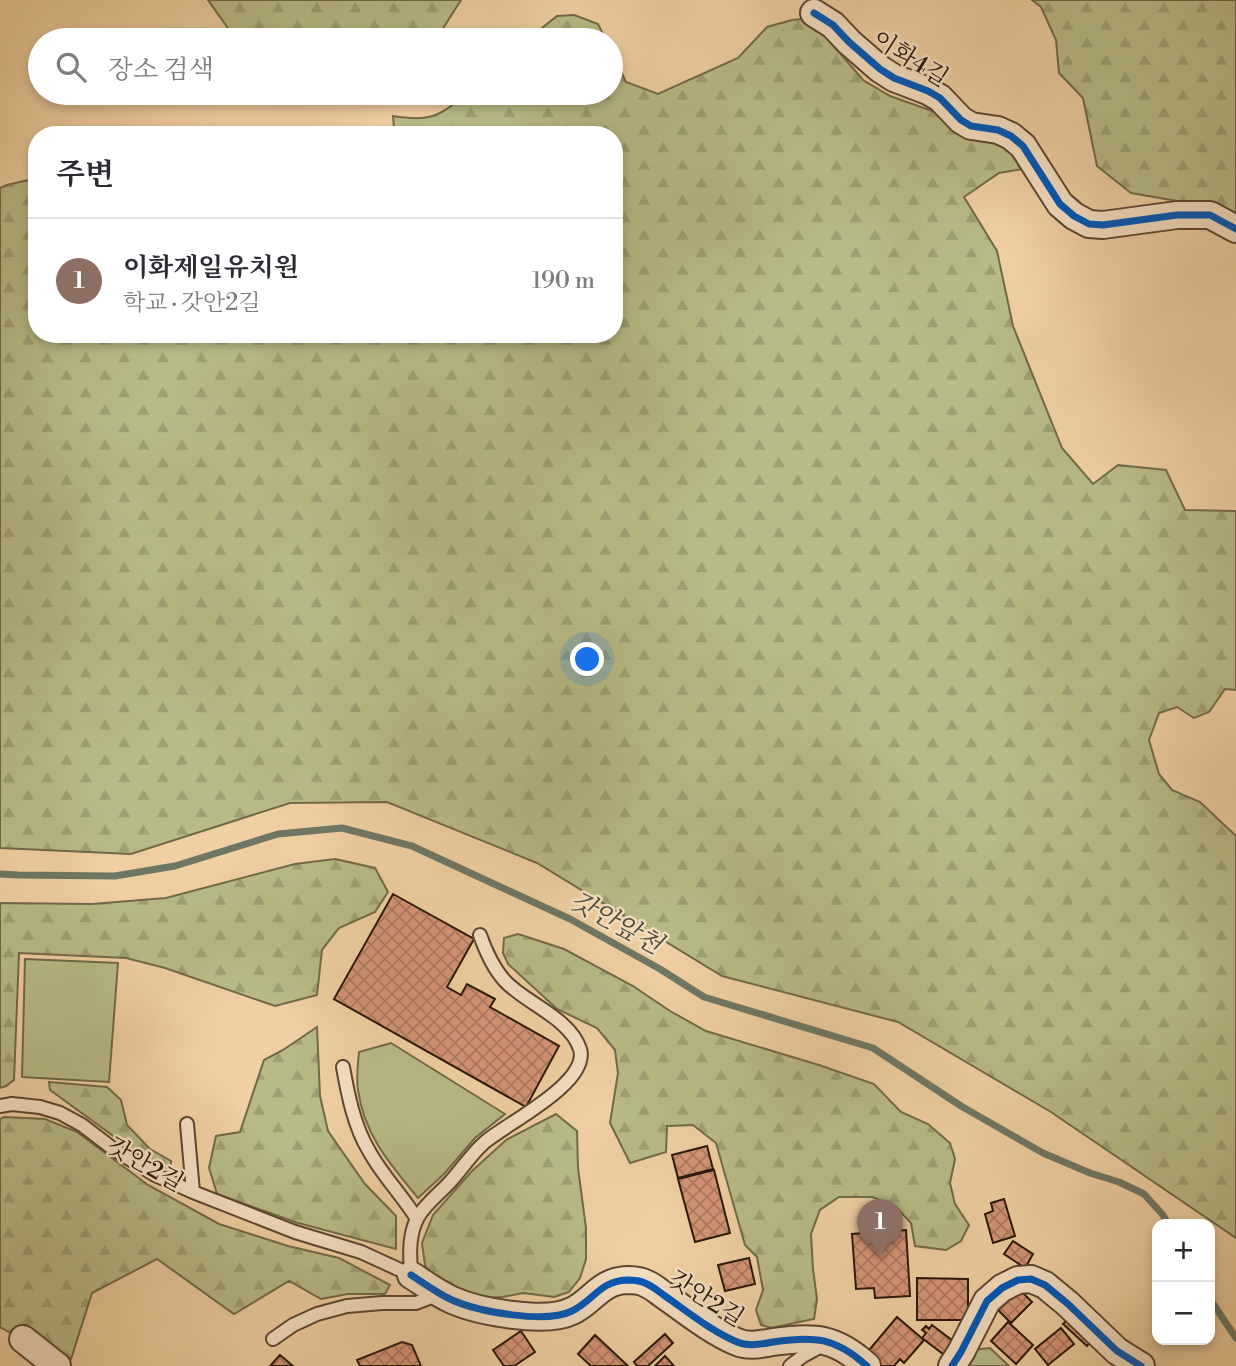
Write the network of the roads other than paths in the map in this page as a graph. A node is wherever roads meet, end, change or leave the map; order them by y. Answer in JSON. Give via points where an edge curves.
{"nodes":[{"id":1,"x":814,"y":13,"type":"dead end"},
{"id":2,"x":1236,"y":229,"type":"edge"},
{"id":3,"x":480,"y":935,"type":"dead end"},
{"id":4,"x":343,"y":1067,"type":"dead end"},
{"id":5,"x":0,"y":1106,"type":"edge"},
{"id":6,"x":187,"y":1124,"type":"dead end"},
{"id":7,"x":193,"y":1192,"type":"junction"},
{"id":8,"x":417,"y":1219,"type":"junction"},
{"id":9,"x":411,"y":1275,"type":"junction"},
{"id":10,"x":435,"y":1291,"type":"junction"},
{"id":11,"x":23,"y":1339,"type":"dead end"},
{"id":12,"x":273,"y":1339,"type":"dead end"},
{"id":13,"x":829,"y":1342,"type":"junction"},
{"id":14,"x":57,"y":1366,"type":"edge"},
{"id":15,"x":790,"y":1366,"type":"edge"},
{"id":16,"x":866,"y":1366,"type":"edge"},
{"id":17,"x":951,"y":1366,"type":"edge"},
{"id":18,"x":1141,"y":1366,"type":"edge"}],
"edges":[{"from":1,"to":2,"type":"street","name":"이화4길","via":[[880,69],[940,98],[961,120],[1011,136],[1023,146],[1060,204],[1089,224],[1210,215]]},
{"from":3,"to":8,"type":"lane","via":[[489,959],[506,983],[571,1033],[580,1050],[580,1064],[543,1103],[484,1143]]},
{"from":4,"to":8,"type":"lane","via":[[368,1151]]},
{"from":5,"to":7,"type":"lane","name":"갓안2길","via":[[40,1107],[60,1113],[155,1175]]},
{"from":6,"to":7,"type":"lane"},
{"from":7,"to":9,"type":"lane","name":"갓안2길","via":[[361,1252]]},
{"from":8,"to":9,"type":"lane","via":[[412,1231]]},
{"from":9,"to":10,"type":"street","name":"갓안2길"},
{"from":10,"to":12,"type":"lane","via":[[416,1303],[382,1303],[317,1314]]},
{"from":10,"to":13,"type":"street","name":"갓안2길","via":[[482,1310],[545,1317],[575,1310],[599,1289],[629,1280],[647,1283],[739,1343],[802,1338]]},
{"from":11,"to":14,"type":"street"},
{"from":13,"to":15,"type":"lane"},
{"from":13,"to":16,"type":"street","name":"갓안2길"},
{"from":17,"to":18,"type":"street","via":[[987,1301],[1018,1280],[1031,1279],[1045,1285],[1116,1351]]}]}
